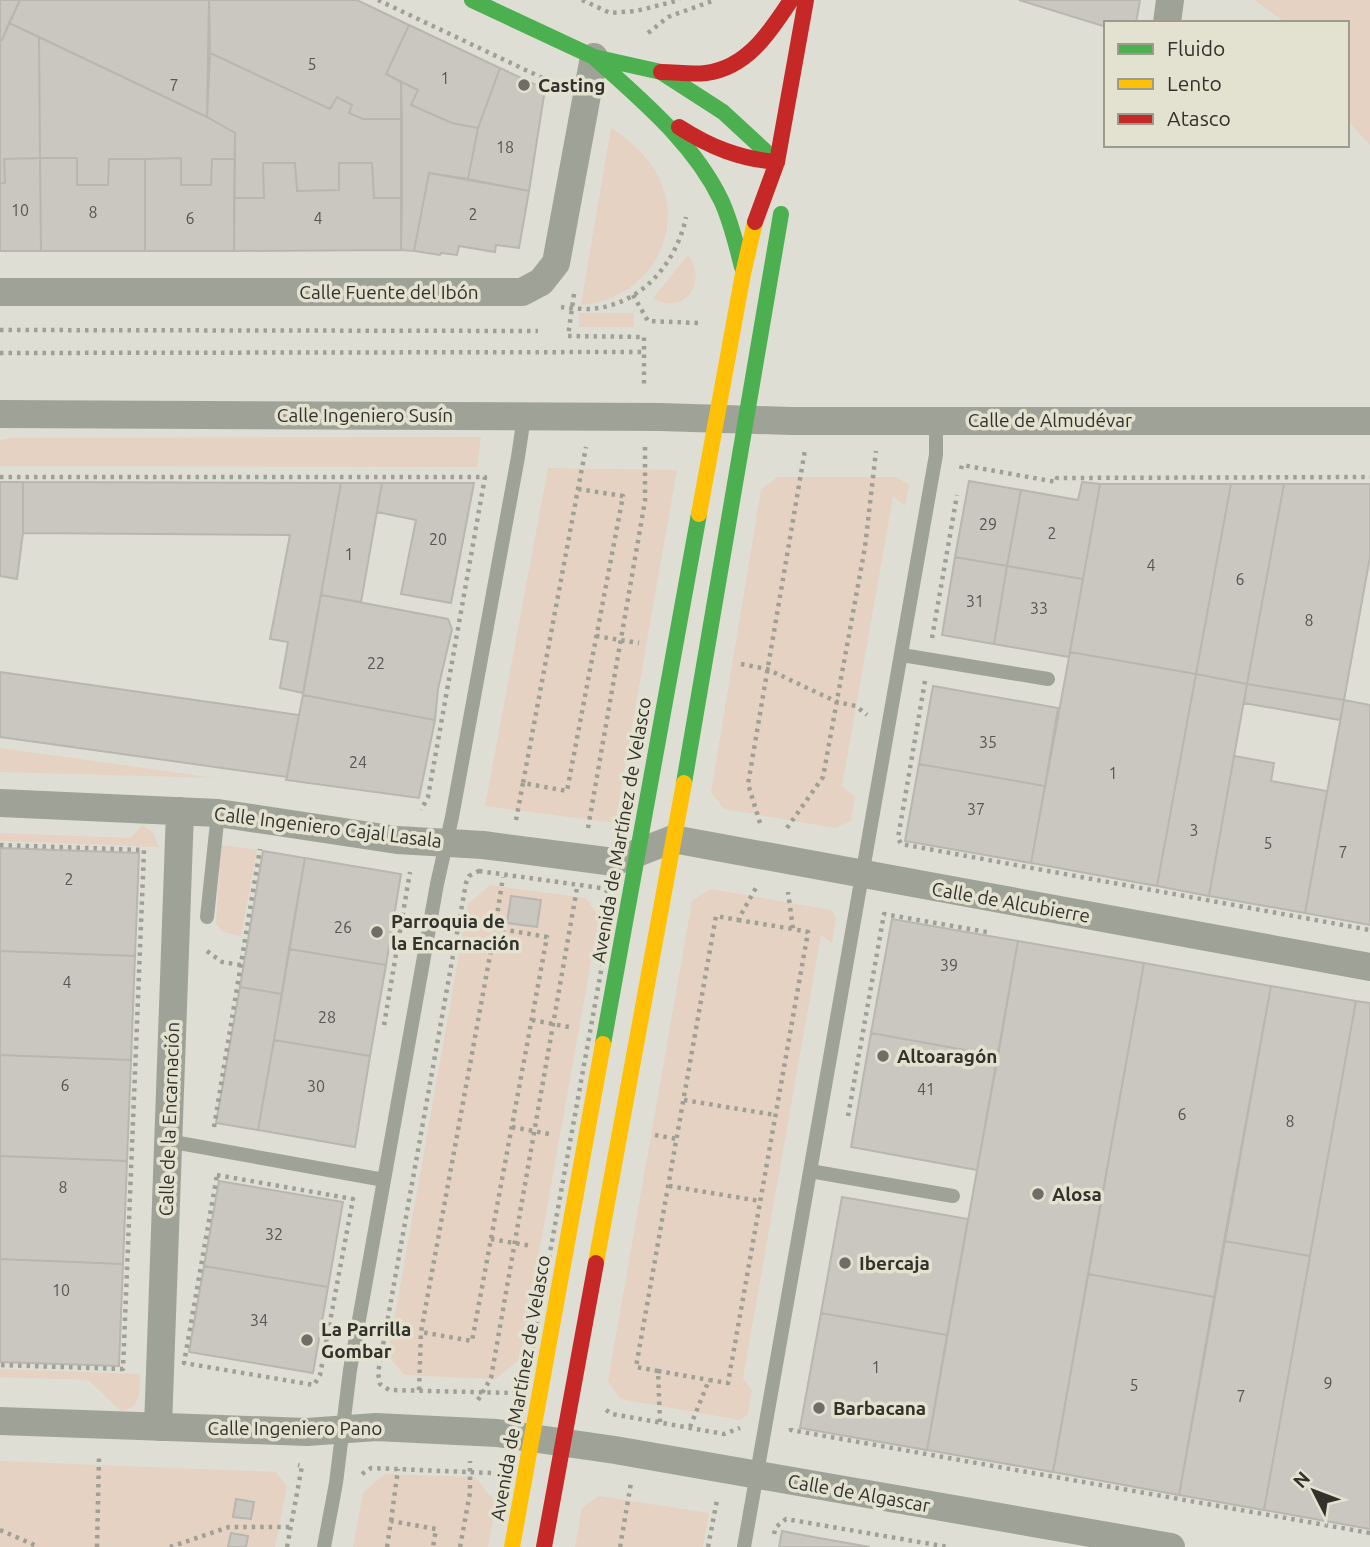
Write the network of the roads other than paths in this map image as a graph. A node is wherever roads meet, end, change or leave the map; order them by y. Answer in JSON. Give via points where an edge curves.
{"nodes":[{"id":1,"x":472,"y":0,"type":"edge"},
{"id":2,"x":792,"y":0,"type":"edge"},
{"id":3,"x":806,"y":0,"type":"edge"},
{"id":4,"x":1170,"y":0,"type":"edge"},
{"id":5,"x":1167,"y":21,"type":"edge"},
{"id":6,"x":594,"y":57,"type":"junction"},
{"id":7,"x":661,"y":72,"type":"junction"},
{"id":8,"x":656,"y":112,"type":"junction"},
{"id":9,"x":785,"y":125,"type":"junction"},
{"id":10,"x":777,"y":162,"type":"junction"},
{"id":11,"x":743,"y":274,"type":"junction"},
{"id":12,"x":0,"y":292,"type":"edge"},
{"id":13,"x":0,"y":414,"type":"edge"},
{"id":14,"x":524,"y":417,"type":"junction"},
{"id":15,"x":731,"y":419,"type":"junction"},
{"id":16,"x":936,"y":420,"type":"junction"},
{"id":17,"x":1370,"y":421,"type":"edge"},
{"id":18,"x":717,"y":499,"type":"dead end"},
{"id":19,"x":901,"y":655,"type":"junction"},
{"id":20,"x":1048,"y":679,"type":"dead end"},
{"id":21,"x":674,"y":753,"type":"dead end"},
{"id":22,"x":0,"y":803,"type":"edge"},
{"id":23,"x":180,"y":811,"type":"junction"},
{"id":24,"x":216,"y":825,"type":"junction"},
{"id":25,"x":661,"y":838,"type":"junction"},
{"id":26,"x":447,"y":842,"type":"junction"},
{"id":27,"x":863,"y":875,"type":"junction"},
{"id":28,"x":207,"y":917,"type":"dead end"},
{"id":29,"x":1370,"y":967,"type":"edge"},
{"id":30,"x":614,"y":990,"type":"junction"},
{"id":31,"x":617,"y":1051,"type":"dead end"},
{"id":32,"x":168,"y":1142,"type":"junction"},
{"id":33,"x":810,"y":1171,"type":"junction"},
{"id":34,"x":384,"y":1180,"type":"junction"},
{"id":35,"x":953,"y":1196,"type":"dead end"},
{"id":36,"x":557,"y":1397,"type":"dead end"},
{"id":37,"x":0,"y":1421,"type":"edge"},
{"id":38,"x":158,"y":1427,"type":"junction"},
{"id":39,"x":343,"y":1430,"type":"junction"},
{"id":40,"x":547,"y":1440,"type":"junction"},
{"id":41,"x":756,"y":1474,"type":"junction"},
{"id":42,"x":539,"y":1475,"type":"dead end"},
{"id":43,"x":1029,"y":1523,"type":"junction"},
{"id":44,"x":324,"y":1547,"type":"edge"},
{"id":45,"x":512,"y":1547,"type":"edge"},
{"id":46,"x":544,"y":1547,"type":"edge"},
{"id":47,"x":744,"y":1547,"type":"edge"},
{"id":48,"x":1072,"y":1547,"type":"edge"},
{"id":49,"x":1171,"y":1547,"type":"edge"}],
"edges":[{"from":1,"to":6,"type":"highway"},
{"from":2,"to":7,"type":"highway","via":[[766,37],[738,63],[704,73]]},
{"from":3,"to":9,"type":"highway","name":"Avenida de Martínez de Velasco"},
{"from":4,"to":5,"type":"street"},
{"from":6,"to":7,"type":"highway"},
{"from":6,"to":8,"type":"highway"},
{"from":6,"to":12,"type":"street","name":"Calle Fuente del Ibón","via":[[556,263],[541,282],[522,292]]},
{"from":7,"to":10,"type":"highway","via":[[723,112]]},
{"from":8,"to":10,"type":"highway","via":[[718,150]]},
{"from":8,"to":11,"type":"highway","via":[[701,164],[717,191],[733,228]]},
{"from":9,"to":10,"type":"highway","name":"Avenida de Martínez de Velasco"},
{"from":9,"to":15,"type":"highway","name":"Avenida de Martínez de Velasco","via":[[781,216]]},
{"from":10,"to":11,"type":"highway","name":"Avenida de Martínez de Velasco","via":[[762,198]]},
{"from":10,"to":15,"type":"lane"},
{"from":11,"to":15,"type":"highway","name":"Avenida de Martínez de Velasco"},
{"from":13,"to":14,"type":"street","name":"Calle Ingeniero Susín"},
{"from":14,"to":15,"type":"street","name":"Calle Ingeniero Susín","via":[[645,430]]},
{"from":14,"to":26,"type":"lane"},
{"from":15,"to":16,"type":"street","name":"Calle de Almudévar"},
{"from":15,"to":18,"type":"lane"},
{"from":15,"to":25,"type":"highway","name":"Avenida de Martínez de Velasco"},
{"from":15,"to":25,"type":"highway","name":"Avenida de Martínez de Velasco"},
{"from":16,"to":17,"type":"street","name":"Calle de Almudévar"},
{"from":16,"to":19,"type":"lane","via":[[936,455]]},
{"from":19,"to":20,"type":"lane"},
{"from":19,"to":27,"type":"lane"},
{"from":21,"to":25,"type":"lane"},
{"from":22,"to":23,"type":"street","name":"Calle Ingeniero Cajal Lasala"},
{"from":23,"to":24,"type":"street","name":"Calle Ingeniero Cajal Lasala"},
{"from":23,"to":32,"type":"street","name":"Calle de la Encarnación"},
{"from":24,"to":26,"type":"street","name":"Calle Ingeniero Cajal Lasala"},
{"from":24,"to":28,"type":"lane"},
{"from":25,"to":26,"type":"street","name":"Calle Ingeniero Cajal Lasala","via":[[614,862]]},
{"from":25,"to":27,"type":"street","name":"Calle de Alcubierre"},
{"from":25,"to":30,"type":"highway","name":"Avenida de Martínez de Velasco"},
{"from":25,"to":40,"type":"highway","name":"Avenida de Martínez de Velasco"},
{"from":26,"to":34,"type":"lane"},
{"from":27,"to":29,"type":"street","name":"Calle de Alcubierre"},
{"from":27,"to":33,"type":"lane"},
{"from":30,"to":31,"type":"lane"},
{"from":30,"to":40,"type":"highway","name":"Avenida de Martínez de Velasco"},
{"from":32,"to":34,"type":"lane"},
{"from":32,"to":38,"type":"street","name":"Calle de la Encarnación"},
{"from":33,"to":35,"type":"lane"},
{"from":33,"to":41,"type":"lane"},
{"from":34,"to":39,"type":"lane"},
{"from":36,"to":40,"type":"lane","via":[[558,1424]]},
{"from":37,"to":38,"type":"street","name":"Calle Ingeniero Pano"},
{"from":38,"to":39,"type":"street","name":"Calle Ingeniero Pano"},
{"from":39,"to":40,"type":"street","name":"Calle Ingeniero Pano","via":[[376,1427]]},
{"from":39,"to":44,"type":"lane"},
{"from":40,"to":41,"type":"street","name":"Calle de Algascar"},
{"from":40,"to":42,"type":"lane"},
{"from":40,"to":45,"type":"highway","name":"Avenida de Martínez de Velasco"},
{"from":40,"to":46,"type":"highway","name":"Avenida de Martínez de Velasco"},
{"from":41,"to":43,"type":"street","name":"Calle de Algascar"},
{"from":41,"to":47,"type":"lane"},
{"from":43,"to":48,"type":"street"},
{"from":43,"to":49,"type":"street","name":"Calle de Algascar"}]}
